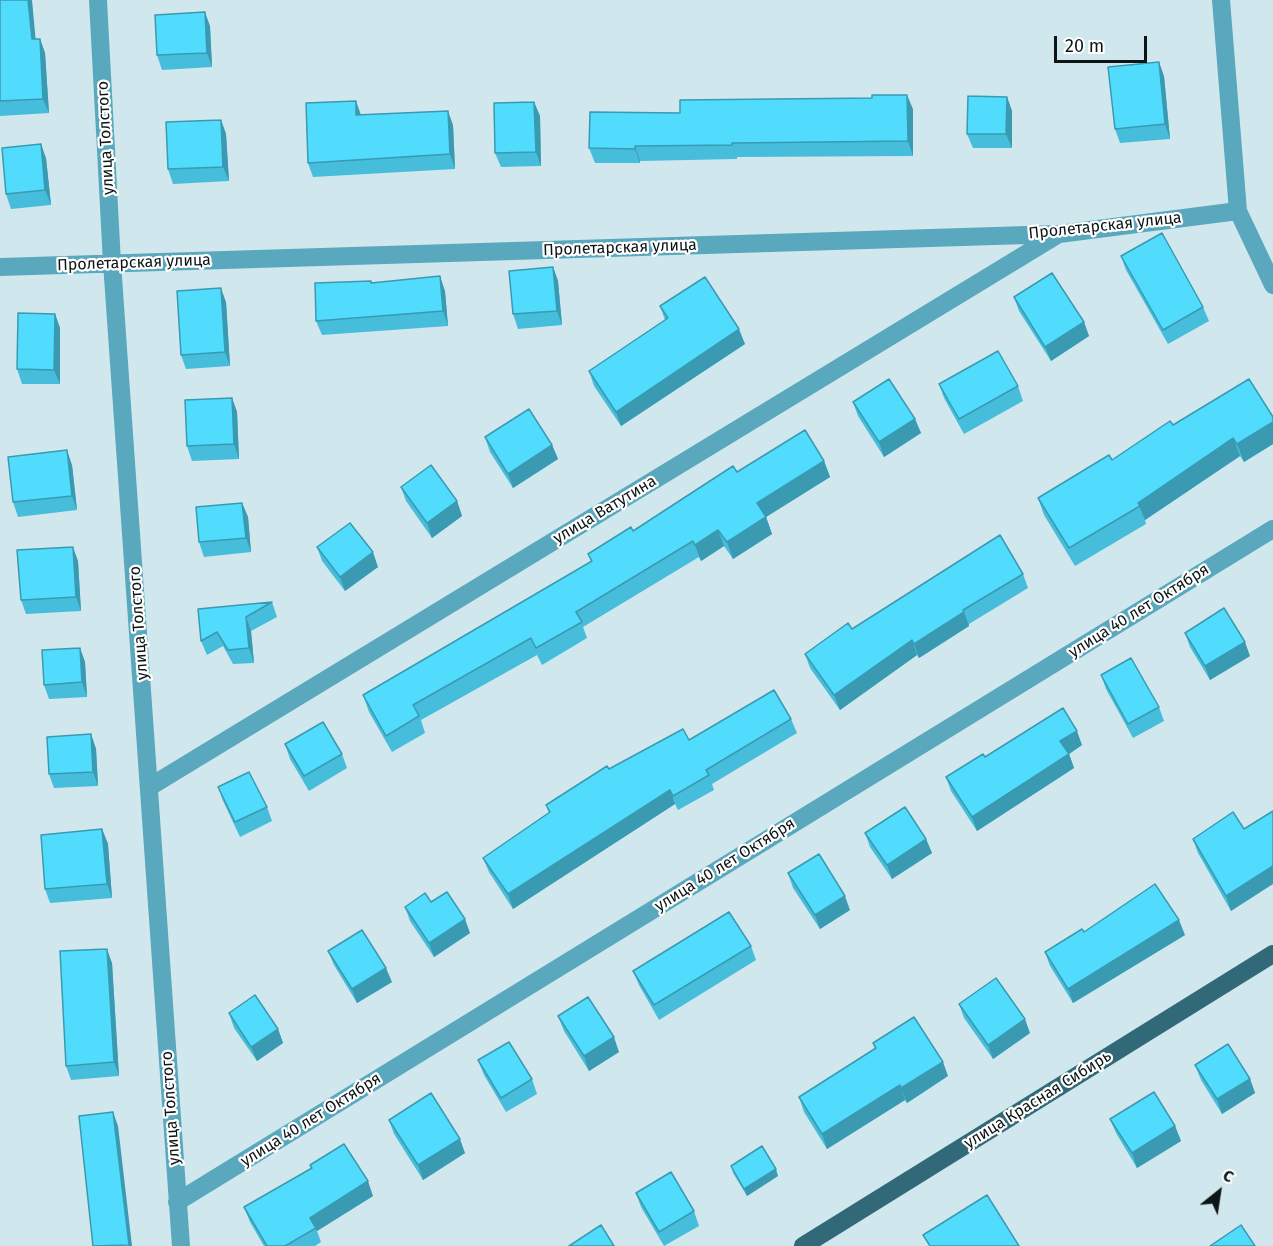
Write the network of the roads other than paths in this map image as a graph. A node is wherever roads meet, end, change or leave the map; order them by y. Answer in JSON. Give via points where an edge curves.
{"nodes":[{"id":1,"x":99,"y":0,"type":"edge"},
{"id":2,"x":1221,"y":0,"type":"edge"},
{"id":3,"x":1238,"y":211,"type":"junction"},
{"id":4,"x":1059,"y":234,"type":"junction"},
{"id":5,"x":112,"y":263,"type":"junction"},
{"id":6,"x":0,"y":267,"type":"edge"},
{"id":7,"x":1273,"y":285,"type":"edge"},
{"id":8,"x":1273,"y":529,"type":"edge"},
{"id":9,"x":151,"y":786,"type":"junction"},
{"id":10,"x":1273,"y":954,"type":"edge"},
{"id":11,"x":177,"y":1202,"type":"junction"},
{"id":12,"x":182,"y":1246,"type":"edge"},
{"id":13,"x":803,"y":1246,"type":"edge"}],
"edges":[{"from":1,"to":5,"type":"street","name":"улица Толстого"},
{"from":2,"to":3,"type":"street"},
{"from":3,"to":4,"type":"street","name":"Пролетарская улица"},
{"from":3,"to":7,"type":"street"},
{"from":4,"to":5,"type":"street","name":"Пролетарская улица"},
{"from":4,"to":9,"type":"street","name":"улица Ватутина"},
{"from":5,"to":6,"type":"street","name":"Пролетарская улица"},
{"from":5,"to":9,"type":"street","name":"улица Толстого"},
{"from":8,"to":11,"type":"street","name":"улица 40 лет Октября"},
{"from":9,"to":11,"type":"street","name":"улица Толстого"},
{"from":10,"to":13,"type":"main road","name":"улица Красная Сибирь"},
{"from":11,"to":12,"type":"street","name":"улица Толстого"}]}
